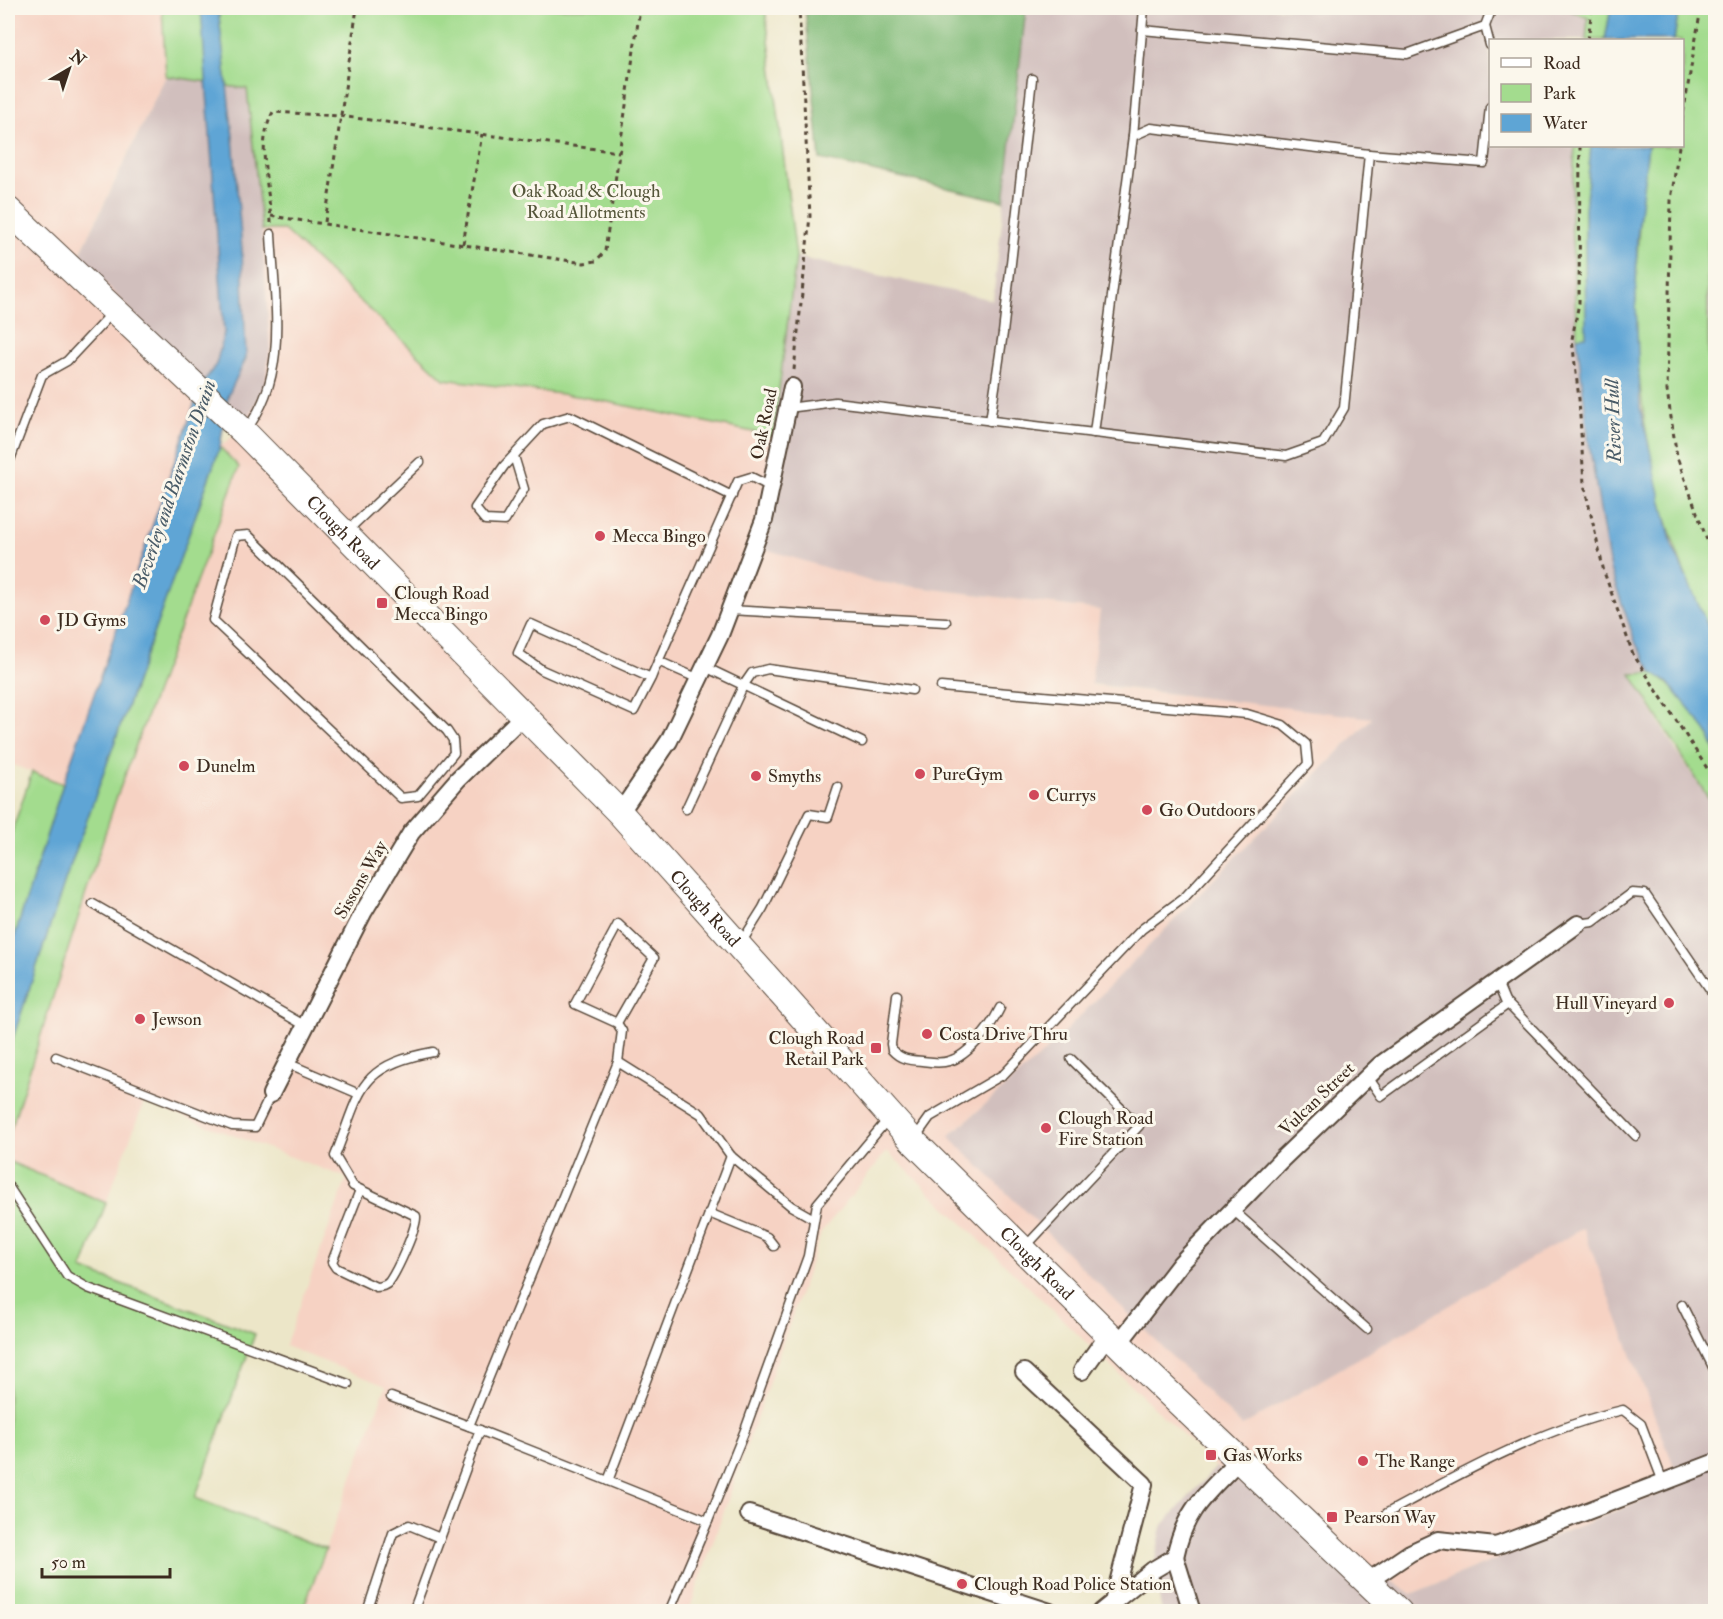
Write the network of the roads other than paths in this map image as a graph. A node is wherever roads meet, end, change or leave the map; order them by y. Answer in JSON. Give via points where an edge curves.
{"nodes":[{"id":1,"x":1144,"y":8,"type":"edge"},
{"id":2,"x":1492,"y":8,"type":"edge"},
{"id":3,"x":1485,"y":26,"type":"junction"},
{"id":4,"x":1142,"y":30,"type":"junction"},
{"id":5,"x":1489,"y":39,"type":"edge"},
{"id":6,"x":1032,"y":79,"type":"dead end"},
{"id":7,"x":1489,"y":123,"type":"edge"},
{"id":8,"x":1133,"y":136,"type":"junction"},
{"id":9,"x":1369,"y":154,"type":"junction"},
{"id":10,"x":9,"y":214,"type":"edge"},
{"id":11,"x":271,"y":234,"type":"road end"},
{"id":12,"x":114,"y":311,"type":"junction"},
{"id":13,"x":792,"y":387,"type":"road end"},
{"id":14,"x":788,"y":408,"type":"junction"},
{"id":15,"x":990,"y":421,"type":"junction"},
{"id":16,"x":238,"y":427,"type":"junction"},
{"id":17,"x":1094,"y":433,"type":"junction"},
{"id":18,"x":514,"y":456,"type":"junction"},
{"id":19,"x":420,"y":462,"type":"dead end"},
{"id":20,"x":8,"y":465,"type":"edge"},
{"id":21,"x":771,"y":487,"type":"junction"},
{"id":22,"x":732,"y":496,"type":"junction"},
{"id":23,"x":345,"y":533,"type":"junction"},
{"id":24,"x":729,"y":610,"type":"junction"},
{"id":25,"x":946,"y":622,"type":"dead end"},
{"id":26,"x":658,"y":661,"type":"junction"},
{"id":27,"x":702,"y":673,"type":"junction"},
{"id":28,"x":651,"y":678,"type":"junction"},
{"id":29,"x":743,"y":686,"type":"junction"},
{"id":30,"x":941,"y":687,"type":"dead end"},
{"id":31,"x":912,"y":690,"type":"dead end"},
{"id":32,"x":524,"y":715,"type":"junction"},
{"id":33,"x":862,"y":741,"type":"dead end"},
{"id":34,"x":437,"y":776,"type":"junction"},
{"id":35,"x":838,"y":787,"type":"dead end"},
{"id":36,"x":448,"y":790,"type":"junction"},
{"id":37,"x":686,"y":809,"type":"dead end"},
{"id":38,"x":620,"y":813,"type":"junction"},
{"id":39,"x":93,"y":904,"type":"dead end"},
{"id":40,"x":1578,"y":924,"type":"joint"},
{"id":41,"x":739,"y":946,"type":"junction"},
{"id":42,"x":1497,"y":982,"type":"junction"},
{"id":43,"x":897,"y":995,"type":"dead end"},
{"id":44,"x":1716,"y":998,"type":"edge"},
{"id":45,"x":1508,"y":1004,"type":"junction"},
{"id":46,"x":1000,"y":1008,"type":"dead end"},
{"id":47,"x":617,"y":1023,"type":"junction"},
{"id":48,"x":304,"y":1025,"type":"junction"},
{"id":49,"x":433,"y":1052,"type":"dead end"},
{"id":50,"x":56,"y":1058,"type":"dead end"},
{"id":51,"x":1071,"y":1059,"type":"dead end"},
{"id":52,"x":618,"y":1062,"type":"junction"},
{"id":53,"x":287,"y":1063,"type":"junction"},
{"id":54,"x":1368,"y":1077,"type":"junction"},
{"id":55,"x":271,"y":1094,"type":"joint"},
{"id":56,"x":359,"y":1094,"type":"junction"},
{"id":57,"x":891,"y":1116,"type":"junction"},
{"id":58,"x":1636,"y":1136,"type":"dead end"},
{"id":59,"x":913,"y":1141,"type":"junction"},
{"id":60,"x":731,"y":1156,"type":"junction"},
{"id":61,"x":8,"y":1186,"type":"edge"},
{"id":62,"x":360,"y":1190,"type":"junction"},
{"id":63,"x":1233,"y":1210,"type":"junction"},
{"id":64,"x":709,"y":1213,"type":"junction"},
{"id":65,"x":814,"y":1219,"type":"junction"},
{"id":66,"x":774,"y":1246,"type":"dead end"},
{"id":67,"x":1023,"y":1249,"type":"junction"},
{"id":68,"x":1682,"y":1305,"type":"dead end"},
{"id":69,"x":1367,"y":1329,"type":"dead end"},
{"id":70,"x":1114,"y":1338,"type":"junction"},
{"id":71,"x":1082,"y":1371,"type":"dead end"},
{"id":72,"x":1024,"y":1372,"type":"dead end"},
{"id":73,"x":1716,"y":1373,"type":"edge"},
{"id":74,"x":348,"y":1384,"type":"dead end"},
{"id":75,"x":391,"y":1397,"type":"dead end"},
{"id":76,"x":469,"y":1426,"type":"junction"},
{"id":77,"x":480,"y":1430,"type":"junction"},
{"id":78,"x":1239,"y":1460,"type":"junction"},
{"id":79,"x":1716,"y":1462,"type":"edge"},
{"id":80,"x":608,"y":1481,"type":"junction"},
{"id":81,"x":1663,"y":1482,"type":"junction"},
{"id":82,"x":1387,"y":1513,"type":"dead end"},
{"id":83,"x":749,"y":1514,"type":"dead end"},
{"id":84,"x":708,"y":1521,"type":"junction"},
{"id":85,"x":441,"y":1538,"type":"junction"},
{"id":86,"x":1175,"y":1557,"type":"junction"},
{"id":87,"x":1367,"y":1582,"type":"junction"},
{"id":88,"x":1107,"y":1607,"type":"edge"},
{"id":89,"x":367,"y":1611,"type":"edge"},
{"id":90,"x":413,"y":1611,"type":"edge"},
{"id":91,"x":669,"y":1611,"type":"edge"},
{"id":92,"x":1050,"y":1611,"type":"edge"},
{"id":93,"x":1192,"y":1611,"type":"edge"},
{"id":94,"x":1399,"y":1611,"type":"edge"}],
"edges":[{"from":1,"to":4,"type":"lane"},
{"from":2,"to":3,"type":"lane"},
{"from":3,"to":4,"type":"lane","via":[[1407,54]]},
{"from":3,"to":5,"type":"lane"},
{"from":4,"to":8,"type":"lane"},
{"from":6,"to":15,"type":"lane"},
{"from":7,"to":9,"type":"lane","via":[[1484,163]]},
{"from":8,"to":9,"type":"lane","via":[[1151,129]]},
{"from":8,"to":17,"type":"lane"},
{"from":9,"to":17,"type":"lane","via":[[1344,408],[1323,443],[1286,456]]},
{"from":10,"to":12,"type":"main road","name":"Clough Road"},
{"from":11,"to":16,"type":"lane","via":[[276,345],[273,375],[257,415]]},
{"from":12,"to":16,"type":"main road","name":"Clough Road"},
{"from":12,"to":20,"type":"lane","via":[[67,361],[42,375]]},
{"from":13,"to":14,"type":"street","name":"Oak Road"},
{"from":14,"to":15,"type":"lane","via":[[836,402]]},
{"from":14,"to":21,"type":"street","name":"Oak Road"},
{"from":15,"to":17,"type":"lane"},
{"from":16,"to":23,"type":"main road","name":"Clough Road"},
{"from":18,"to":18,"type":"lane","via":[[475,508],[485,520],[505,521],[524,489]]},
{"from":18,"to":22,"type":"lane","via":[[543,424],[570,416]]},
{"from":19,"to":23,"type":"lane"},
{"from":21,"to":22,"type":"lane","via":[[751,477],[738,481]]},
{"from":21,"to":24,"type":"street","name":"Oak Road","via":[[764,520]]},
{"from":22,"to":26,"type":"lane"},
{"from":23,"to":32,"type":"main road","name":"Clough Road"},
{"from":24,"to":25,"type":"lane"},
{"from":24,"to":27,"type":"street","name":"Oak Road"},
{"from":26,"to":27,"type":"lane"},
{"from":26,"to":28,"type":"lane"},
{"from":27,"to":29,"type":"lane"},
{"from":27,"to":38,"type":"street","name":"Oak Road","via":[[669,741]]},
{"from":28,"to":28,"type":"lane","via":[[634,711],[542,670],[518,653],[531,624]]},
{"from":29,"to":31,"type":"lane","via":[[752,674],[768,669]]},
{"from":29,"to":33,"type":"lane"},
{"from":29,"to":37,"type":"lane"},
{"from":30,"to":59,"type":"lane","via":[[1247,714],[1283,725],[1306,744],[1308,764],[1185,897],[1142,929],[1004,1074],[930,1118]]},
{"from":32,"to":36,"type":"street","name":"Sissons Way"},
{"from":32,"to":38,"type":"main road","name":"Clough Road"},
{"from":34,"to":34,"type":"lane","via":[[418,796],[400,798],[213,620],[236,536],[248,535],[447,731],[454,753]]},
{"from":34,"to":36,"type":"lane"},
{"from":35,"to":41,"type":"lane","via":[[828,817],[809,814],[764,908]]},
{"from":36,"to":48,"type":"street","name":"Sissons Way","via":[[411,833],[364,911]]},
{"from":38,"to":41,"type":"main road","name":"Clough Road"},
{"from":39,"to":48,"type":"lane"},
{"from":40,"to":42,"type":"street","name":"Vulcan Street"},
{"from":40,"to":44,"type":"lane","via":[[1593,922],[1632,893],[1645,894]]},
{"from":41,"to":57,"type":"main road","name":"Clough Road"},
{"from":42,"to":45,"type":"lane"},
{"from":42,"to":54,"type":"street","name":"Vulcan Street"},
{"from":43,"to":46,"type":"lane","via":[[891,1044],[892,1050],[904,1059],[952,1061],[967,1050]]},
{"from":45,"to":54,"type":"lane","via":[[1381,1096]]},
{"from":45,"to":58,"type":"lane"},
{"from":47,"to":47,"type":"lane","via":[[575,1004],[618,924],[654,957]]},
{"from":47,"to":52,"type":"lane","via":[[622,1031]]},
{"from":48,"to":53,"type":"street","name":"Sissons Way"},
{"from":49,"to":56,"type":"lane","via":[[380,1068]]},
{"from":50,"to":55,"type":"lane","via":[[232,1126],[255,1127]]},
{"from":51,"to":67,"type":"lane","via":[[1139,1126]]},
{"from":52,"to":60,"type":"lane","via":[[701,1114]]},
{"from":52,"to":76,"type":"lane"},
{"from":53,"to":55,"type":"street","name":"Sissons Way"},
{"from":53,"to":56,"type":"lane"},
{"from":54,"to":63,"type":"street","name":"Vulcan Street"},
{"from":56,"to":62,"type":"lane","via":[[335,1156],[353,1186]]},
{"from":57,"to":59,"type":"main road","name":"Clough Road"},
{"from":57,"to":65,"type":"lane","via":[[817,1204]]},
{"from":59,"to":67,"type":"main road","name":"Clough Road"},
{"from":60,"to":64,"type":"lane"},
{"from":60,"to":65,"type":"lane","via":[[791,1206]]},
{"from":61,"to":74,"type":"lane","via":[[67,1276],[88,1288]]},
{"from":62,"to":62,"type":"lane","via":[[332,1262],[336,1268],[382,1287],[389,1281],[416,1216]]},
{"from":63,"to":69,"type":"lane"},
{"from":63,"to":70,"type":"street","name":"Vulcan Street"},
{"from":64,"to":66,"type":"lane","via":[[766,1237]]},
{"from":64,"to":80,"type":"lane"},
{"from":65,"to":84,"type":"lane","via":[[808,1256]]},
{"from":67,"to":70,"type":"main road","name":"Clough Road"},
{"from":68,"to":73,"type":"lane"},
{"from":70,"to":71,"type":"street","name":"Vulcan Street"},
{"from":70,"to":78,"type":"main road","name":"Clough Road"},
{"from":72,"to":88,"type":"street","via":[[1144,1484]]},
{"from":75,"to":76,"type":"lane"},
{"from":76,"to":77,"type":"lane"},
{"from":77,"to":80,"type":"lane"},
{"from":77,"to":85,"type":"lane"},
{"from":78,"to":86,"type":"street","via":[[1193,1509],[1180,1530]]},
{"from":78,"to":87,"type":"main road","name":"Clough Road"},
{"from":79,"to":81,"type":"street"},
{"from":80,"to":84,"type":"lane"},
{"from":81,"to":82,"type":"lane","via":[[1641,1424],[1623,1410],[1594,1416],[1542,1437]]},
{"from":81,"to":87,"type":"street","via":[[1496,1546],[1438,1540],[1410,1553]]},
{"from":83,"to":92,"type":"street"},
{"from":84,"to":91,"type":"lane"},
{"from":85,"to":89,"type":"lane","via":[[409,1525],[393,1533]]},
{"from":85,"to":90,"type":"lane"},
{"from":86,"to":88,"type":"street"},
{"from":86,"to":93,"type":"street"},
{"from":87,"to":94,"type":"main road","name":"Clough Road"}]}
